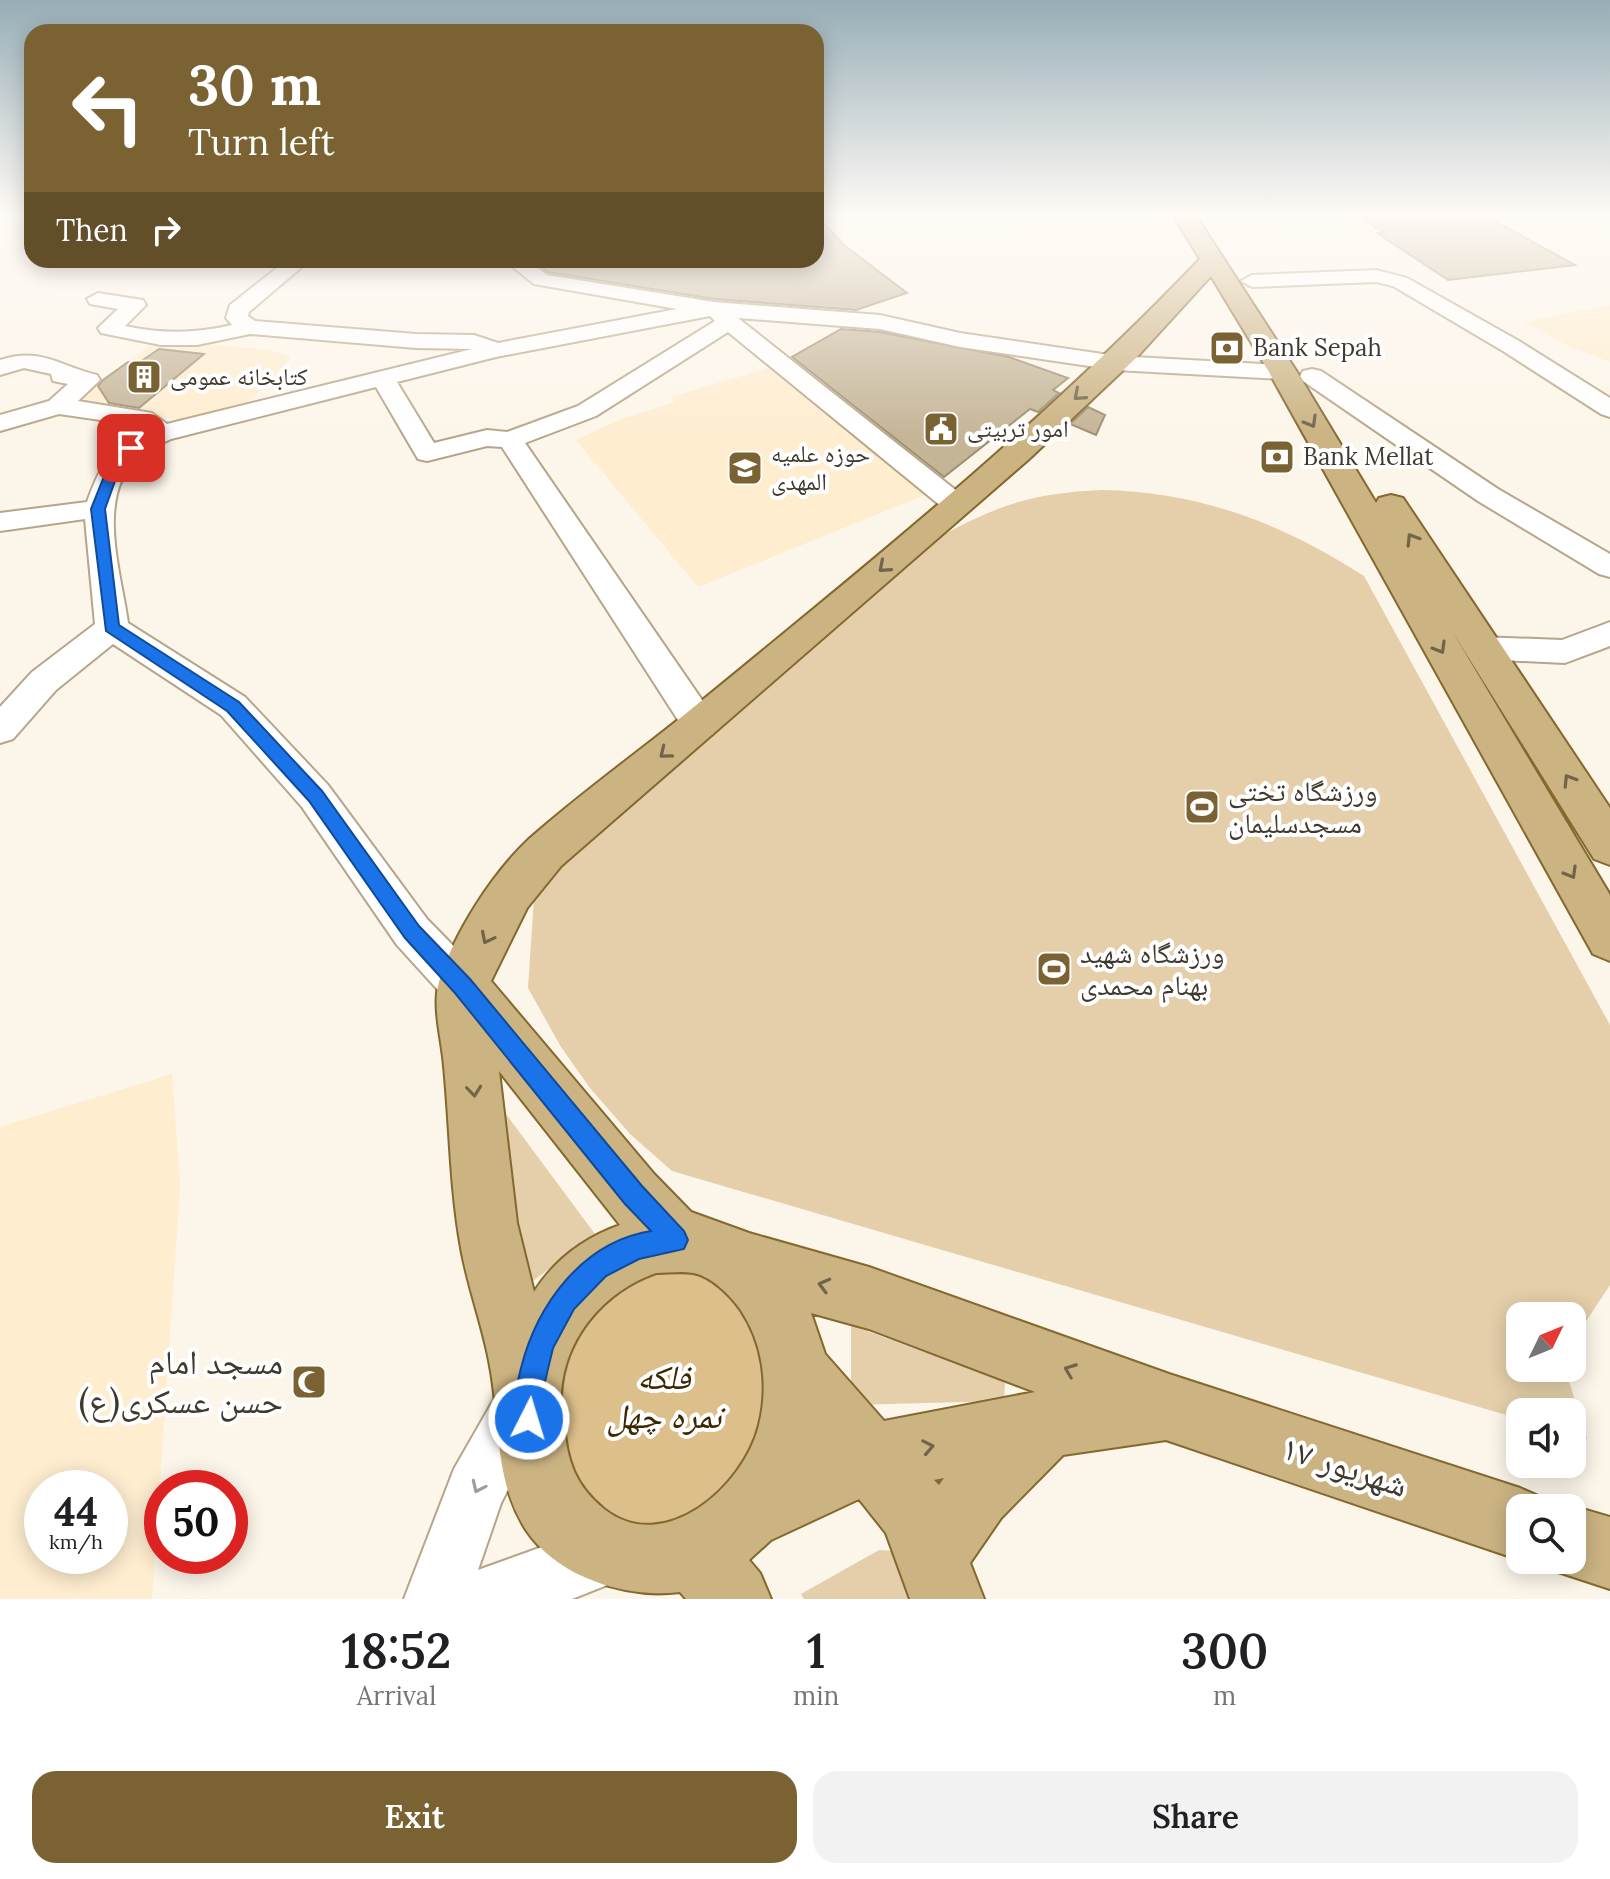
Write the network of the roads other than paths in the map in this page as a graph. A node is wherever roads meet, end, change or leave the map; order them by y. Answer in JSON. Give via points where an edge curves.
{"nodes":[{"id":1,"x":266,"y":288,"type":"edge"},
{"id":2,"x":579,"y":288,"type":"edge"},
{"id":3,"x":1187,"y":288,"type":"edge"},
{"id":4,"x":1233,"y":288,"type":"edge"},
{"id":5,"x":1255,"y":288,"type":"edge"},
{"id":6,"x":1410,"y":288,"type":"edge"},
{"id":7,"x":98,"y":299,"type":"dead end"},
{"id":8,"x":721,"y":316,"type":"junction"},
{"id":9,"x":249,"y":327,"type":"junction"},
{"id":10,"x":496,"y":350,"type":"junction"},
{"id":11,"x":1116,"y":363,"type":"junction"},
{"id":12,"x":0,"y":368,"type":"edge"},
{"id":13,"x":1297,"y":374,"type":"junction"},
{"id":14,"x":383,"y":378,"type":"junction"},
{"id":15,"x":58,"y":406,"type":"junction"},
{"id":16,"x":1610,"y":409,"type":"edge"},
{"id":17,"x":0,"y":423,"type":"edge"},
{"id":18,"x":162,"y":433,"type":"junction"},
{"id":19,"x":510,"y":440,"type":"junction"},
{"id":20,"x":957,"y":505,"type":"junction"},
{"id":21,"x":98,"y":509,"type":"junction"},
{"id":22,"x":0,"y":522,"type":"edge"},
{"id":23,"x":1610,"y":567,"type":"edge"},
{"id":24,"x":112,"y":628,"type":"junction"},
{"id":25,"x":1610,"y":633,"type":"edge"},
{"id":26,"x":1480,"y":648,"type":"junction"},
{"id":27,"x":700,"y":725,"type":"junction"},
{"id":28,"x":2,"y":726,"type":"edge"},
{"id":29,"x":1610,"y":846,"type":"edge"},
{"id":30,"x":1610,"y":939,"type":"edge"},
{"id":31,"x":463,"y":986,"type":"junction"},
{"id":32,"x":676,"y":1240,"type":"junction"},
{"id":33,"x":741,"y":1262,"type":"junction"},
{"id":34,"x":797,"y":1371,"type":"junction"},
{"id":35,"x":528,"y":1394,"type":"junction"},
{"id":36,"x":1169,"y":1408,"type":"junction"},
{"id":37,"x":1047,"y":1423,"type":"junction"},
{"id":38,"x":868,"y":1459,"type":"junction"},
{"id":39,"x":751,"y":1512,"type":"junction"},
{"id":40,"x":1506,"y":1519,"type":"edge"},
{"id":41,"x":1586,"y":1546,"type":"edge"},
{"id":42,"x":1610,"y":1553,"type":"edge"},
{"id":43,"x":608,"y":1554,"type":"junction"},
{"id":44,"x":715,"y":1576,"type":"edge"},
{"id":45,"x":939,"y":1577,"type":"edge"},
{"id":46,"x":436,"y":1599,"type":"edge"},
{"id":47,"x":486,"y":1599,"type":"edge"}],
"edges":[{"from":1,"to":9,"type":"street","via":[[238,310],[237,318]]},
{"from":2,"to":8,"type":"street"},
{"from":3,"to":11,"type":"main road"},
{"from":4,"to":13,"type":"main road"},
{"from":5,"to":13,"type":"main road"},
{"from":6,"to":16,"type":"street"},
{"from":7,"to":9,"type":"street","via":[[135,305],[109,328],[133,337],[213,338]]},
{"from":8,"to":10,"type":"street"},
{"from":8,"to":11,"type":"street","via":[[880,322],[960,340]]},
{"from":8,"to":19,"type":"street","via":[[587,411]]},
{"from":8,"to":20,"type":"street"},
{"from":9,"to":10,"type":"street","via":[[474,342]]},
{"from":10,"to":14,"type":"street"},
{"from":11,"to":13,"type":"street"},
{"from":11,"to":20,"type":"main road","one_way":true},
{"from":12,"to":15,"type":"street","via":[[22,358],[52,365],[64,371],[62,376],[88,380]]},
{"from":13,"to":23,"type":"street"},
{"from":26,"to":13,"type":"main road","one_way":true},
{"from":13,"to":30,"type":"main road","one_way":true},
{"from":14,"to":18,"type":"street"},
{"from":14,"to":19,"type":"street","via":[[427,453],[487,438]]},
{"from":15,"to":17,"type":"street"},
{"from":15,"to":18,"type":"street","via":[[143,418]]},
{"from":18,"to":21,"type":"street","via":[[131,448],[113,469]]},
{"from":19,"to":27,"type":"street"},
{"from":20,"to":27,"type":"main road","one_way":true},
{"from":21,"to":22,"type":"street"},
{"from":21,"to":24,"type":"street"},
{"from":24,"to":28,"type":"street","via":[[44,681]]},
{"from":24,"to":31,"type":"street","via":[[233,706],[315,796],[412,932]]},
{"from":25,"to":26,"type":"street","via":[[1565,652]]},
{"from":29,"to":26,"type":"main road","one_way":true},
{"from":27,"to":31,"type":"main road","one_way":true,"via":[[556,842],[513,888]]},
{"from":31,"to":32,"type":"main road","via":[[633,1195]]},
{"from":31,"to":35,"type":"main road","one_way":true,"via":[[490,1243]]},
{"from":32,"to":33,"type":"main road","via":[[710,1246]]},
{"from":32,"to":35,"type":"main road","via":[[636,1246],[597,1267],[565,1300],[541,1344]]},
{"from":33,"to":34,"type":"main road","via":[[768,1290],[788,1327]]},
{"from":36,"to":33,"type":"main road","name":"۱۷ شهریور","one_way":true,"via":[[869,1298]]},
{"from":34,"to":38,"type":"main road"},
{"from":34,"to":39,"type":"main road","via":[[794,1421],[779,1469]]},
{"from":35,"to":43,"type":"main road","via":[[529,1444],[543,1490],[570,1529]]},
{"from":35,"to":46,"type":"street","one_way":true,"via":[[475,1490]]},
{"from":36,"to":37,"type":"main road"},
{"from":36,"to":40,"type":"main road","name":"۱۷ شهریور"},
{"from":38,"to":37,"type":"main road","one_way":true},
{"from":37,"to":45,"type":"main road","via":[[976,1493]]},
{"from":38,"to":39,"type":"main road"},
{"from":38,"to":45,"type":"main road","via":[[914,1511]]},
{"from":39,"to":44,"type":"main road","via":[[725,1537]]},
{"from":41,"to":42,"type":"main road"},
{"from":43,"to":44,"type":"main road"},
{"from":43,"to":47,"type":"street"}]}
